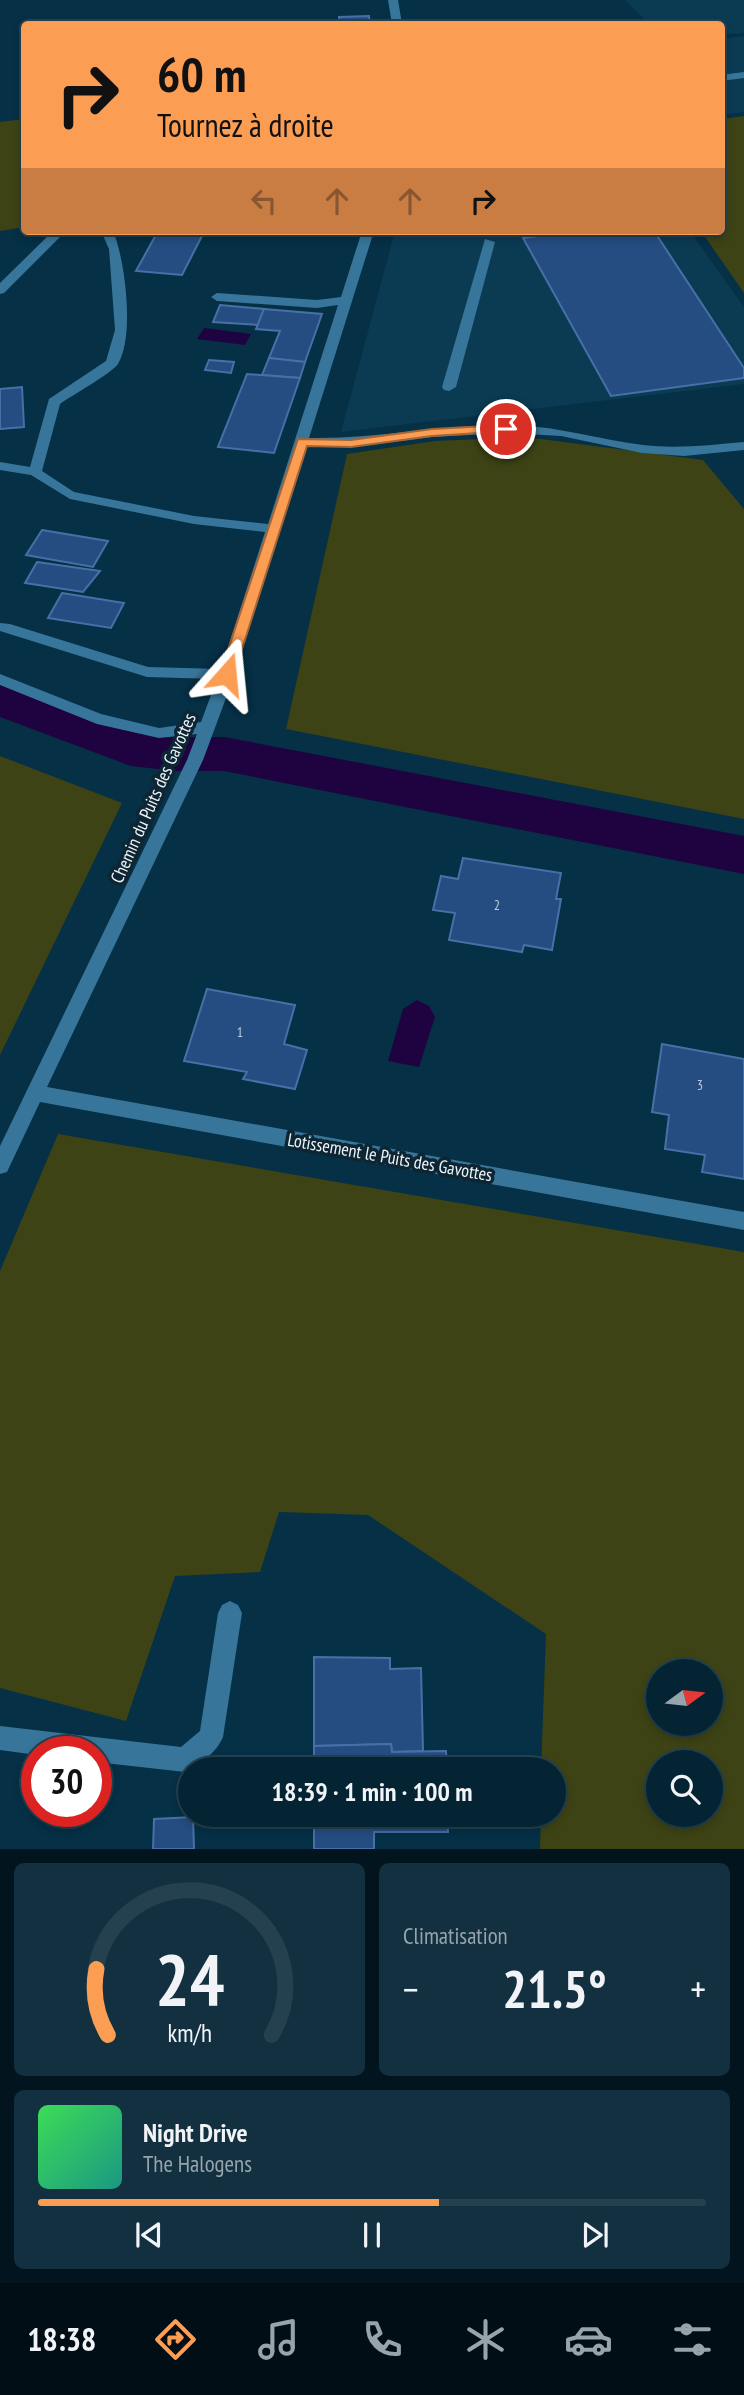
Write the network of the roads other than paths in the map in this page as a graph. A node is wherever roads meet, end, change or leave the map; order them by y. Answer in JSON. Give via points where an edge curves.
{"nodes":[{"id":1,"x":393,"y":0,"type":"edge"},
{"id":2,"x":396,"y":21,"type":"edge"},
{"id":3,"x":744,"y":75,"type":"edge"},
{"id":4,"x":725,"y":77,"type":"edge"},
{"id":5,"x":56,"y":235,"type":"edge"},
{"id":6,"x":109,"y":235,"type":"edge"},
{"id":7,"x":367,"y":235,"type":"edge"},
{"id":8,"x":486,"y":236,"type":"edge"},
{"id":9,"x":0,"y":290,"type":"edge"},
{"id":10,"x":217,"y":297,"type":"dead end"},
{"id":11,"x":346,"y":300,"type":"junction"},
{"id":12,"x":449,"y":387,"type":"dead end"},
{"id":13,"x":302,"y":442,"type":"junction"},
{"id":14,"x":744,"y":446,"type":"edge"},
{"id":15,"x":0,"y":466,"type":"edge"},
{"id":16,"x":35,"y":472,"type":"junction"},
{"id":17,"x":274,"y":529,"type":"junction"},
{"id":18,"x":5,"y":627,"type":"dead end"},
{"id":19,"x":227,"y":674,"type":"junction"},
{"id":20,"x":0,"y":680,"type":"edge"},
{"id":21,"x":207,"y":727,"type":"junction"},
{"id":22,"x":35,"y":1093,"type":"junction"},
{"id":23,"x":0,"y":1166,"type":"edge"},
{"id":24,"x":744,"y":1221,"type":"edge"},
{"id":25,"x":230,"y":1613,"type":"dead end"},
{"id":26,"x":0,"y":1738,"type":"edge"}],
"edges":[{"from":1,"to":2,"type":"street"},
{"from":3,"to":4,"type":"street"},
{"from":5,"to":9,"type":"street"},
{"from":6,"to":16,"type":"street","via":[[115,249],[121,330],[112,363],[54,402]]},
{"from":7,"to":11,"type":"street","name":"Chemin du Puits des Gavottes"},
{"from":8,"to":12,"type":"street"},
{"from":10,"to":11,"type":"street","via":[[317,304]]},
{"from":11,"to":13,"type":"street","name":"Chemin du Puits des Gavottes"},
{"from":13,"to":14,"type":"street","via":[[351,443],[506,429],[561,432],[642,449],[684,452]]},
{"from":13,"to":17,"type":"street","name":"Chemin du Puits des Gavottes"},
{"from":15,"to":16,"type":"street"},
{"from":16,"to":17,"type":"street","via":[[70,495],[194,520]]},
{"from":17,"to":19,"type":"street","name":"Chemin du Puits des Gavottes"},
{"from":18,"to":19,"type":"street","via":[[148,672]]},
{"from":19,"to":21,"type":"street","name":"Chemin du Puits des Gavottes"},
{"from":20,"to":21,"type":"street","via":[[97,719],[159,733]]},
{"from":21,"to":22,"type":"street","name":"Chemin du Puits des Gavottes"},
{"from":22,"to":23,"type":"street","name":"Chemin du Puits des Gavottes"},
{"from":22,"to":24,"type":"street","name":"Lotissement le Puits des Gavottes"},
{"from":25,"to":26,"type":"street","via":[[211,1737],[186,1760]]}]}
